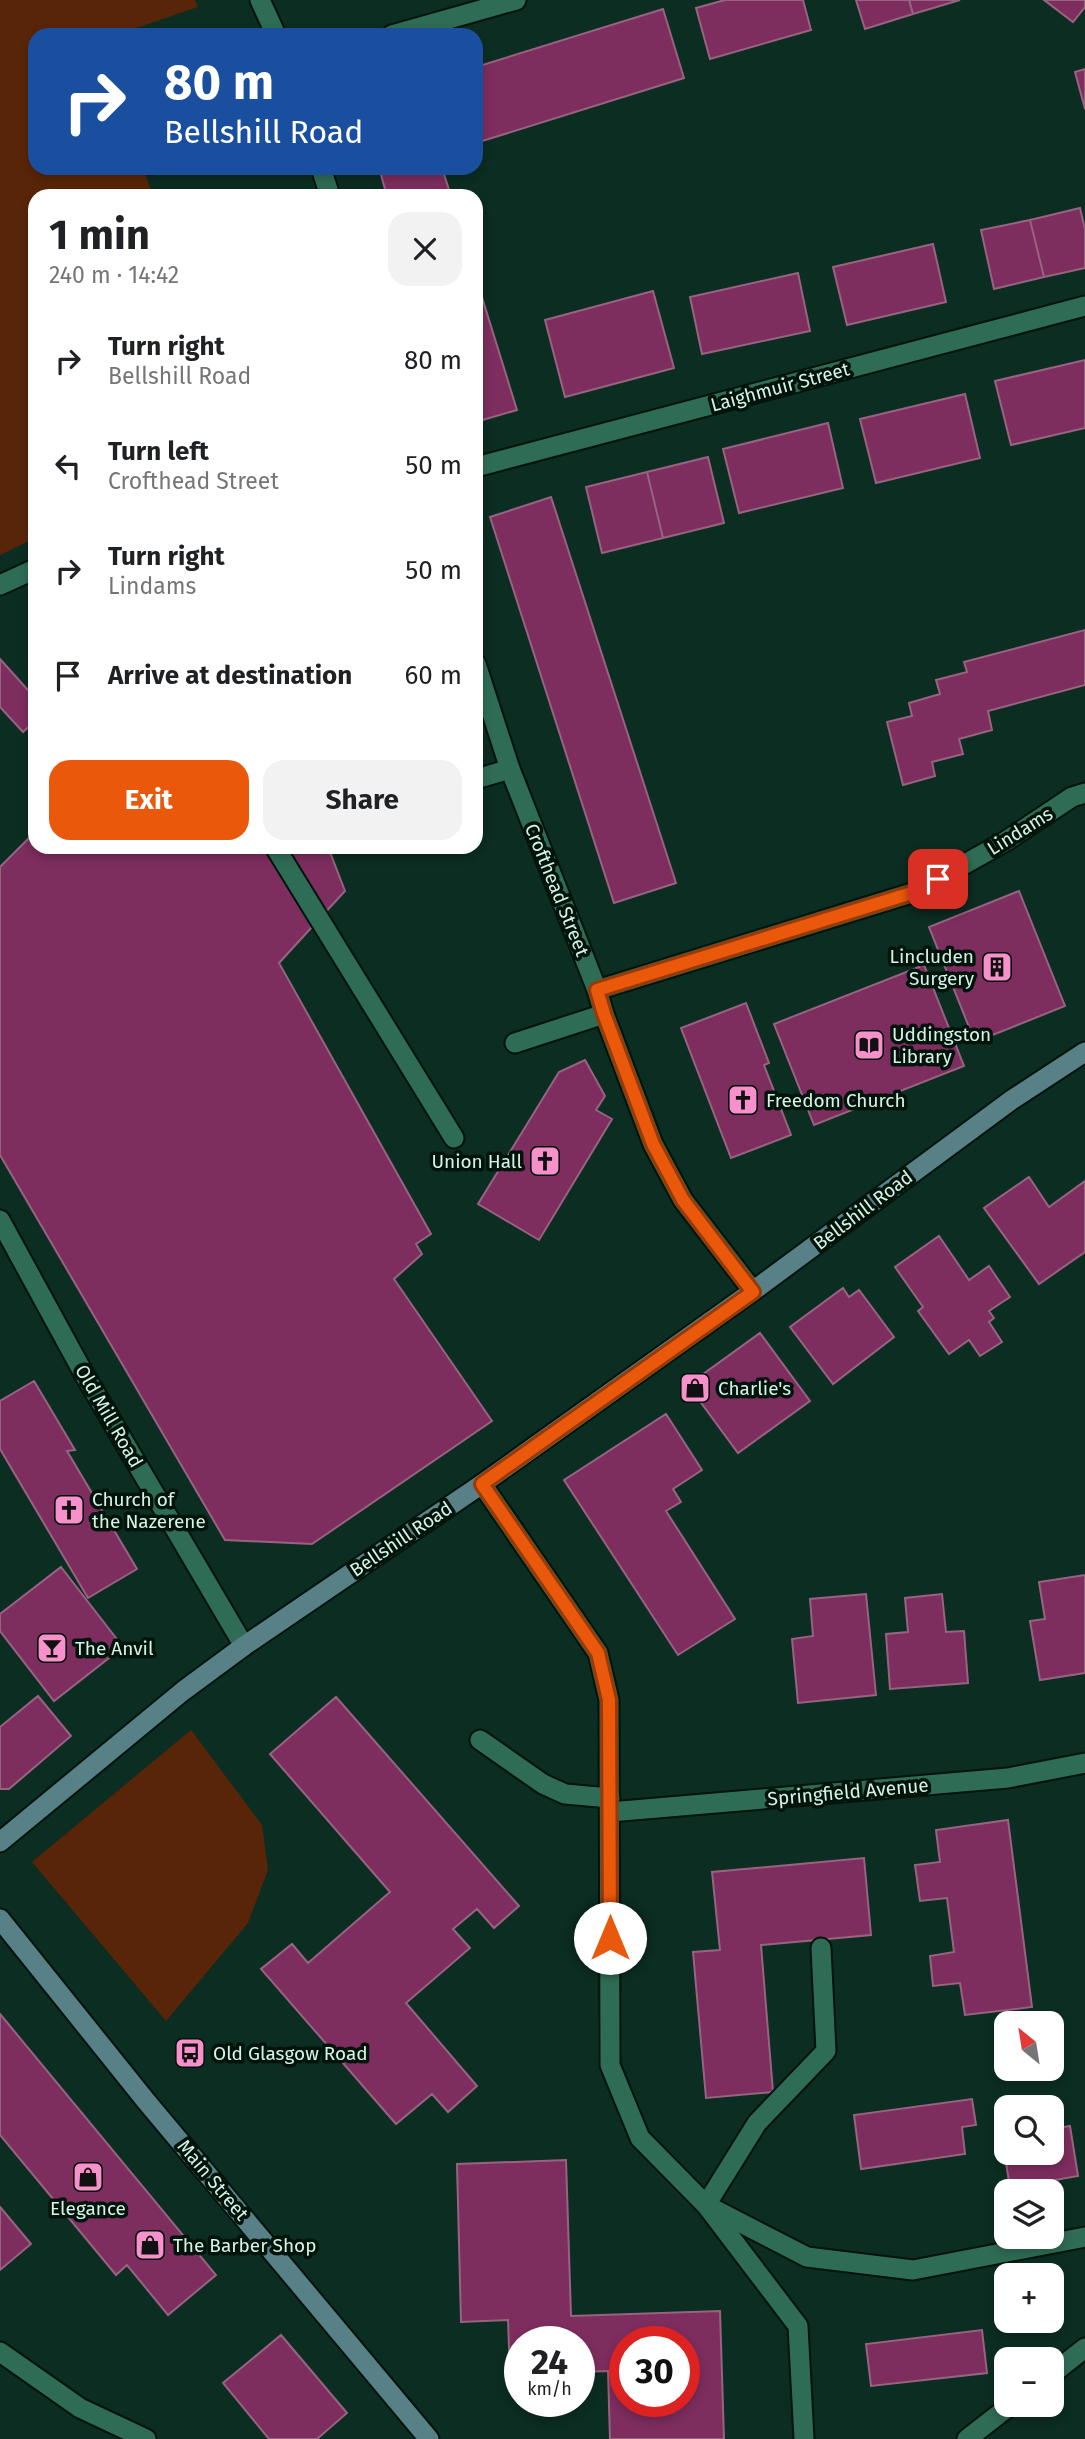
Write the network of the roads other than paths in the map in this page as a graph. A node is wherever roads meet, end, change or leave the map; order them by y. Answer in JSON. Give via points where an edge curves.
{"nodes":[{"id":1,"x":260,"y":0,"type":"edge"},
{"id":2,"x":516,"y":0,"type":"edge"},
{"id":3,"x":273,"y":28,"type":"edge"},
{"id":4,"x":416,"y":28,"type":"edge"},
{"id":5,"x":1085,"y":306,"type":"edge"},
{"id":6,"x":483,"y":465,"type":"edge"},
{"id":7,"x":28,"y":572,"type":"edge"},
{"id":8,"x":0,"y":585,"type":"edge"},
{"id":9,"x":483,"y":686,"type":"edge"},
{"id":10,"x":510,"y":769,"type":"junction"},
{"id":11,"x":483,"y":777,"type":"edge"},
{"id":12,"x":1085,"y":793,"type":"edge"},
{"id":13,"x":279,"y":854,"type":"edge"},
{"id":14,"x":597,"y":990,"type":"junction"},
{"id":15,"x":604,"y":1014,"type":"junction"},
{"id":16,"x":515,"y":1043,"type":"dead end"},
{"id":17,"x":1085,"y":1052,"type":"edge"},
{"id":18,"x":454,"y":1138,"type":"dead end"},
{"id":19,"x":0,"y":1220,"type":"edge"},
{"id":20,"x":753,"y":1292,"type":"junction"},
{"id":21,"x":482,"y":1484,"type":"junction"},
{"id":22,"x":244,"y":1647,"type":"junction"},
{"id":23,"x":480,"y":1740,"type":"dead end"},
{"id":24,"x":1085,"y":1763,"type":"edge"},
{"id":25,"x":610,"y":1805,"type":"junction"},
{"id":26,"x":0,"y":1842,"type":"edge"},
{"id":27,"x":0,"y":1919,"type":"edge"},
{"id":28,"x":821,"y":1948,"type":"dead end"},
{"id":29,"x":706,"y":2205,"type":"junction"},
{"id":30,"x":1085,"y":2237,"type":"edge"},
{"id":31,"x":1085,"y":2348,"type":"edge"},
{"id":32,"x":0,"y":2352,"type":"edge"},
{"id":33,"x":1064,"y":2365,"type":"edge"},
{"id":34,"x":995,"y":2417,"type":"edge"},
{"id":35,"x":146,"y":2439,"type":"edge"},
{"id":36,"x":429,"y":2439,"type":"edge"},
{"id":37,"x":804,"y":2439,"type":"edge"},
{"id":38,"x":967,"y":2439,"type":"edge"}],
"edges":[{"from":1,"to":3,"type":"street"},
{"from":2,"to":4,"type":"street"},
{"from":5,"to":6,"type":"street","name":"Laighmuir Street"},
{"from":7,"to":8,"type":"street"},
{"from":9,"to":10,"type":"street","name":"Crofthead Street"},
{"from":10,"to":11,"type":"street"},
{"from":10,"to":14,"type":"street","name":"Crofthead Street"},
{"from":12,"to":14,"type":"street","name":"Lindams","via":[[915,892]]},
{"from":13,"to":18,"type":"street"},
{"from":14,"to":15,"type":"street","name":"Crofthead Street"},
{"from":15,"to":16,"type":"street"},
{"from":15,"to":20,"type":"street","name":"Crofthead Street","via":[[653,1144],[683,1200]]},
{"from":17,"to":20,"type":"main road","name":"Bellshill Road","via":[[1013,1099]]},
{"from":19,"to":22,"type":"street","name":"Old Mill Road"},
{"from":20,"to":21,"type":"main road","name":"Bellshill Road"},
{"from":21,"to":22,"type":"main road","name":"Bellshill Road"},
{"from":21,"to":25,"type":"street","via":[[598,1653],[609,1700]]},
{"from":22,"to":26,"type":"main road","name":"Bellshill Road","via":[[183,1691]]},
{"from":23,"to":25,"type":"street","name":"Springfield Avenue","via":[[543,1784]]},
{"from":24,"to":25,"type":"street","name":"Springfield Avenue","via":[[1007,1778]]},
{"from":25,"to":29,"type":"street","via":[[610,2065],[640,2138]]},
{"from":27,"to":36,"type":"main road","name":"Main Street"},
{"from":28,"to":29,"type":"street","via":[[826,2051],[757,2123]]},
{"from":29,"to":30,"type":"street","via":[[807,2257],[913,2270]]},
{"from":29,"to":37,"type":"street","via":[[798,2326]]},
{"from":31,"to":33,"type":"street"},
{"from":32,"to":35,"type":"street","via":[[80,2408]]},
{"from":34,"to":38,"type":"street"}]}
